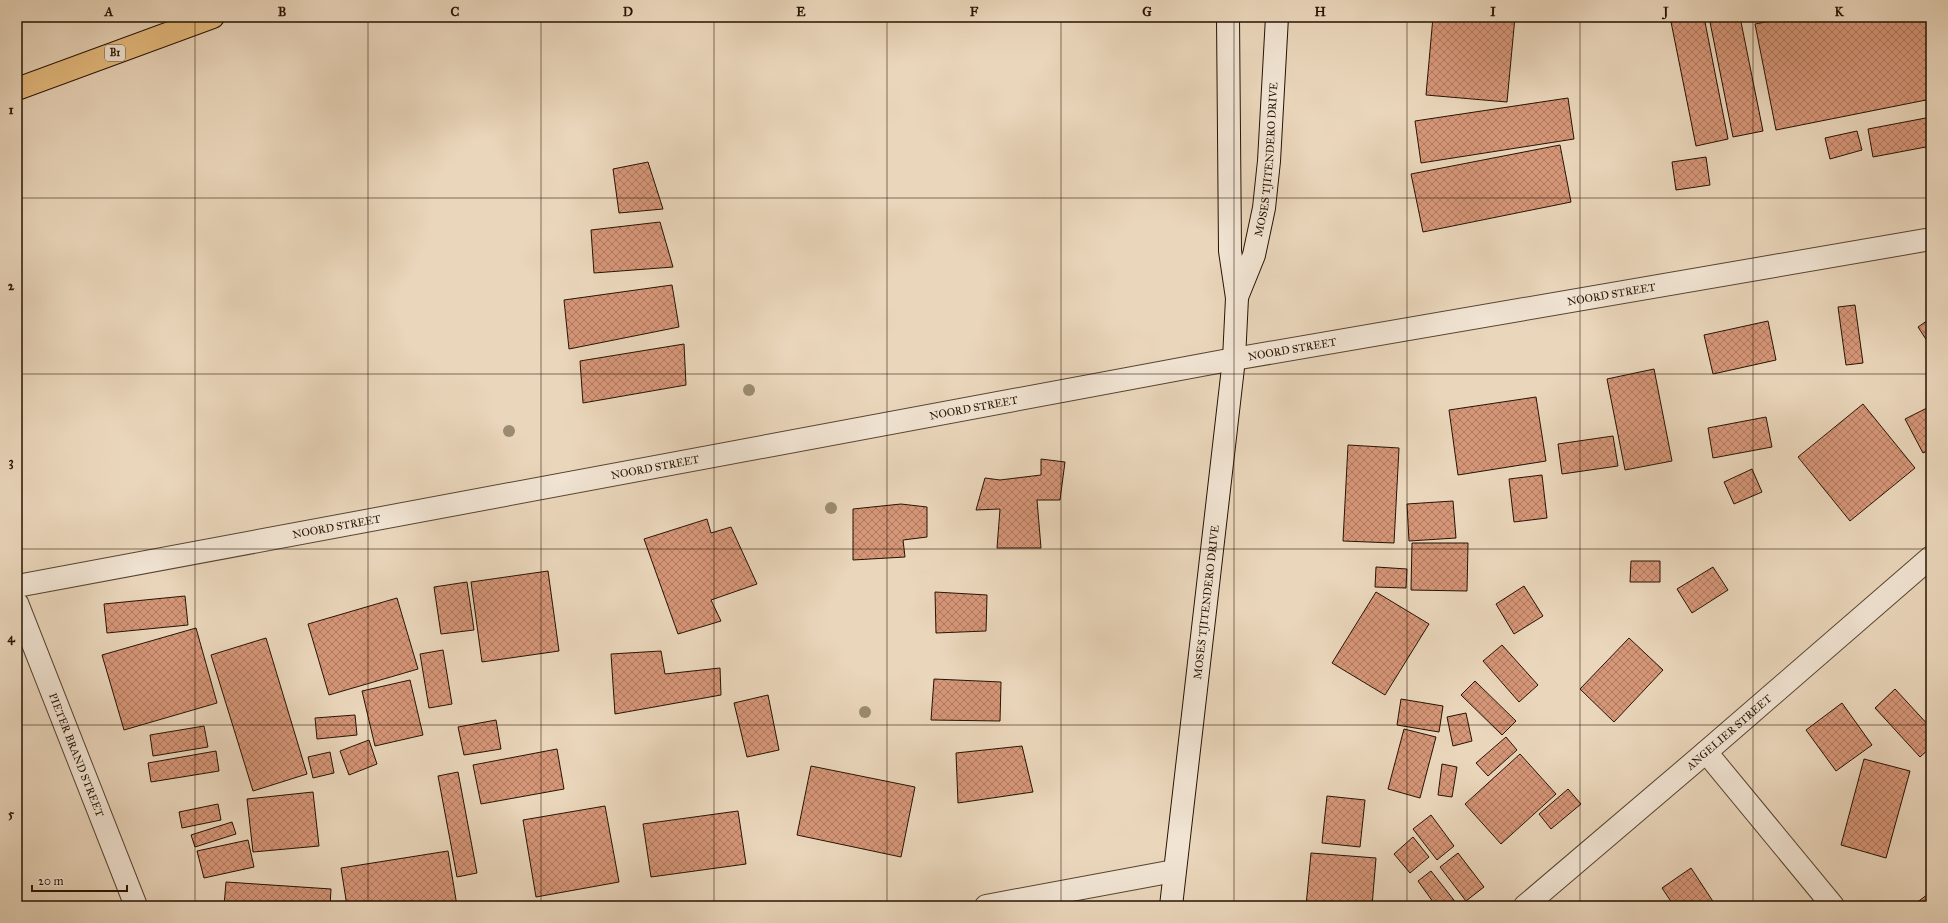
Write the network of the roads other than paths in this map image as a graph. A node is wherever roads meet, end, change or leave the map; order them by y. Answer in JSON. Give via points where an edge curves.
{"nodes":[{"id":1,"x":213,"y":17,"type":"edge"},
{"id":2,"x":1228,"y":17,"type":"edge"},
{"id":3,"x":1277,"y":17,"type":"edge"},
{"id":4,"x":17,"y":89,"type":"edge"},
{"id":5,"x":1931,"y":239,"type":"edge"},
{"id":6,"x":1236,"y":298,"type":"junction"},
{"id":7,"x":1234,"y":358,"type":"junction"},
{"id":8,"x":1931,"y":557,"type":"edge"},
{"id":9,"x":17,"y":586,"type":"edge"},
{"id":10,"x":17,"y":603,"type":"edge"},
{"id":11,"x":1706,"y":752,"type":"junction"},
{"id":12,"x":1174,"y":871,"type":"junction"},
{"id":13,"x":136,"y":906,"type":"edge"},
{"id":14,"x":986,"y":906,"type":"edge"},
{"id":15,"x":1171,"y":906,"type":"edge"},
{"id":16,"x":1525,"y":906,"type":"edge"},
{"id":17,"x":1833,"y":906,"type":"edge"}],
"edges":[{"from":1,"to":4,"type":"highway","number":"B1"},
{"from":2,"to":6,"type":"street","name":"MOSES TJITENDERO DRIVE","via":[[1230,251]]},
{"from":3,"to":6,"type":"street","name":"MOSES TJITENDERO DRIVE","via":[[1264,208],[1254,255]]},
{"from":5,"to":7,"type":"street","name":"NOORD STREET"},
{"from":6,"to":7,"type":"street","name":"MOSES TJITENDERO DRIVE"},
{"from":7,"to":9,"type":"street","name":"NOORD STREET"},
{"from":7,"to":12,"type":"street","name":"MOSES TJITENDERO DRIVE"},
{"from":8,"to":11,"type":"street","name":"ANGELIER STREET"},
{"from":10,"to":13,"type":"street","name":"PIETER BRAND STREET"},
{"from":11,"to":16,"type":"street","name":"ANGELIER STREET"},
{"from":11,"to":17,"type":"street"},
{"from":12,"to":14,"type":"street"},
{"from":12,"to":15,"type":"street","name":"MOSES TJITENDERO DRIVE"}]}
